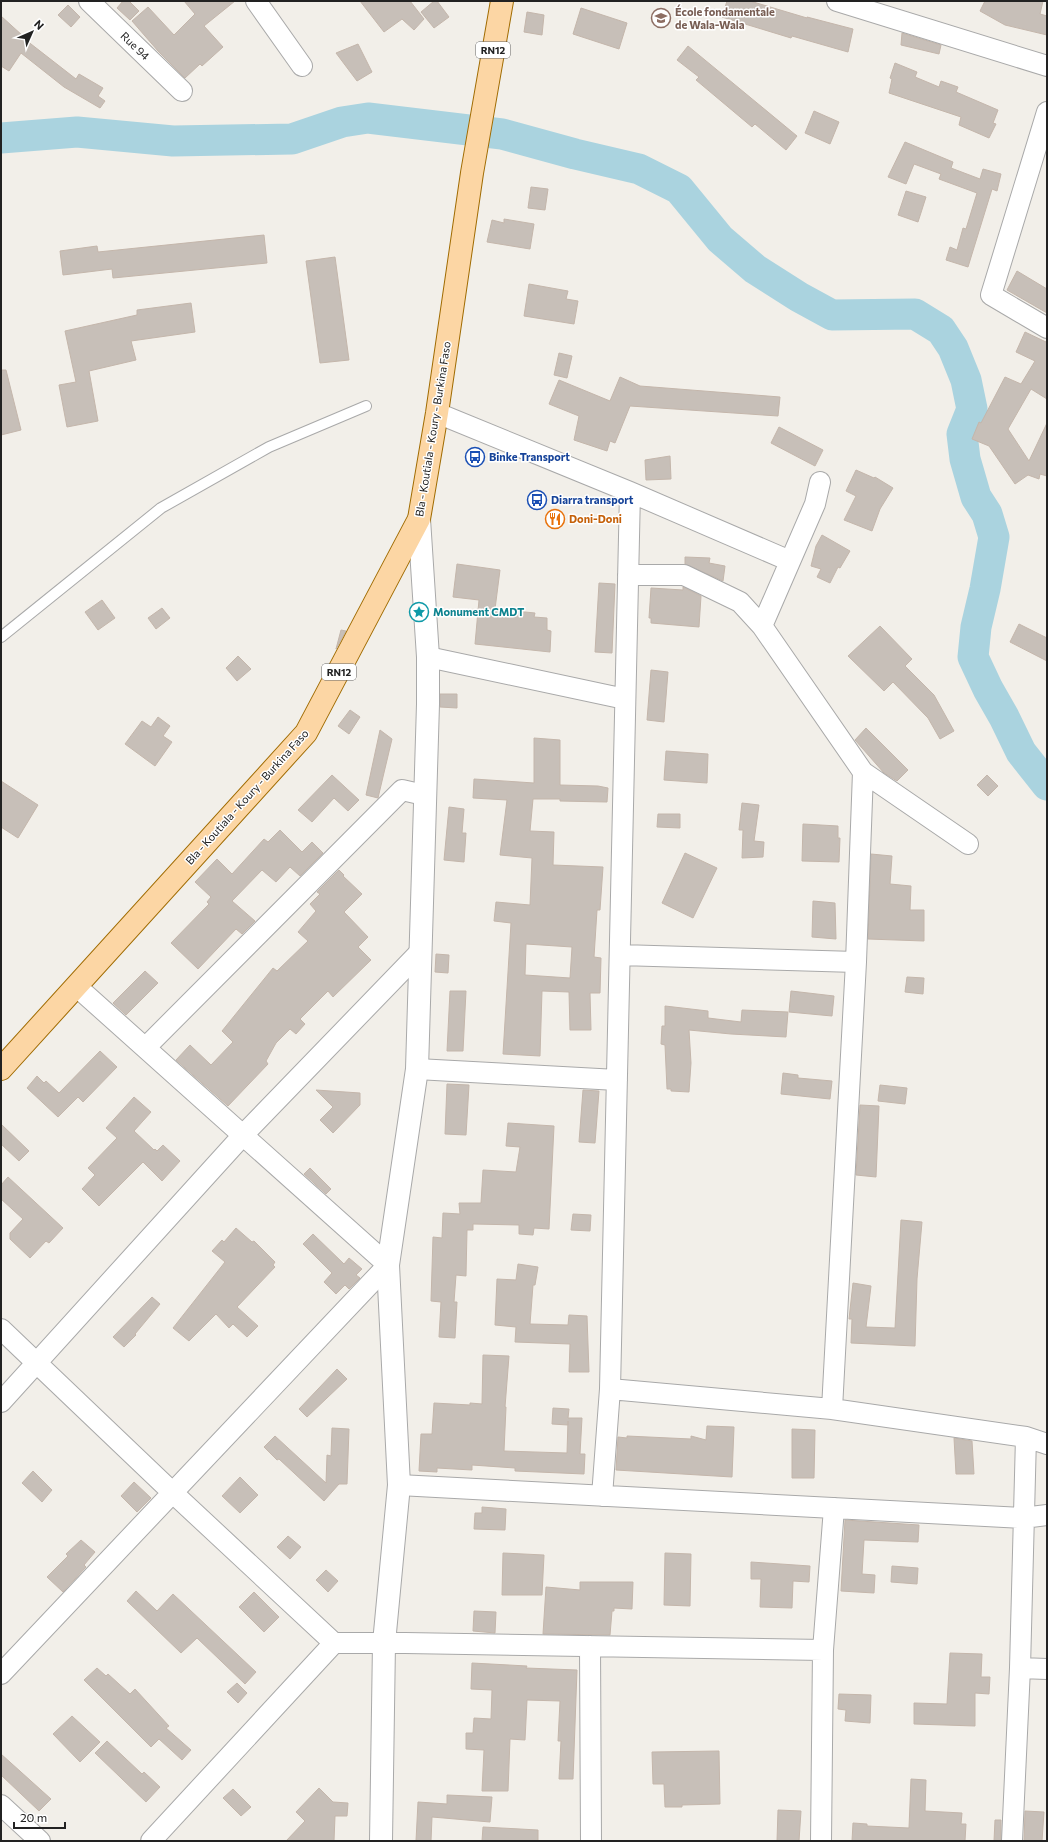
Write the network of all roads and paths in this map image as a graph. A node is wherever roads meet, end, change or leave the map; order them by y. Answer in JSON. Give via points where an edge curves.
{"nodes":[{"id":1,"x":89,"y":1,"type":"edge"},
{"id":2,"x":256,"y":1,"type":"edge"},
{"id":3,"x":502,"y":1,"type":"edge"},
{"id":4,"x":837,"y":1,"type":"edge"},
{"id":5,"x":888,"y":9,"type":"edge"},
{"id":6,"x":302,"y":66,"type":"dead end"},
{"id":7,"x":1047,"y":66,"type":"edge"},
{"id":8,"x":182,"y":91,"type":"dead end"},
{"id":9,"x":1047,"y":112,"type":"edge"},
{"id":10,"x":1047,"y":328,"type":"edge"},
{"id":11,"x":366,"y":406,"type":"dead end"},
{"id":12,"x":437,"y":414,"type":"junction"},
{"id":13,"x":820,"y":482,"type":"dead end"},
{"id":14,"x":630,"y":492,"type":"junction"},
{"id":15,"x":419,"y":519,"type":"junction"},
{"id":16,"x":790,"y":561,"type":"junction"},
{"id":17,"x":628,"y":575,"type":"junction"},
{"id":18,"x":762,"y":626,"type":"junction"},
{"id":19,"x":1,"y":637,"type":"edge"},
{"id":20,"x":428,"y":657,"type":"junction"},
{"id":21,"x":626,"y":699,"type":"junction"},
{"id":22,"x":863,"y":772,"type":"junction"},
{"id":23,"x":424,"y":795,"type":"junction"},
{"id":24,"x":968,"y":844,"type":"dead end"},
{"id":25,"x":419,"y":953,"type":"junction"},
{"id":26,"x":620,"y":955,"type":"junction"},
{"id":27,"x":856,"y":962,"type":"junction"},
{"id":28,"x":76,"y":986,"type":"junction"},
{"id":29,"x":146,"y":1047,"type":"junction"},
{"id":30,"x":1,"y":1069,"type":"edge"},
{"id":31,"x":417,"y":1069,"type":"junction"},
{"id":32,"x":617,"y":1080,"type":"junction"},
{"id":33,"x":244,"y":1134,"type":"junction"},
{"id":34,"x":388,"y":1265,"type":"junction"},
{"id":35,"x":1,"y":1329,"type":"edge"},
{"id":36,"x":37,"y":1363,"type":"junction"},
{"id":37,"x":610,"y":1389,"type":"junction"},
{"id":38,"x":1,"y":1402,"type":"edge"},
{"id":39,"x":832,"y":1409,"type":"junction"},
{"id":40,"x":1026,"y":1437,"type":"junction"},
{"id":41,"x":1047,"y":1444,"type":"edge"},
{"id":42,"x":399,"y":1485,"type":"junction"},
{"id":43,"x":173,"y":1493,"type":"junction"},
{"id":44,"x":602,"y":1496,"type":"junction"},
{"id":45,"x":834,"y":1508,"type":"junction"},
{"id":46,"x":1047,"y":1515,"type":"edge"},
{"id":47,"x":1023,"y":1518,"type":"junction"},
{"id":48,"x":384,"y":1643,"type":"junction"},
{"id":49,"x":334,"y":1644,"type":"junction"},
{"id":50,"x":590,"y":1646,"type":"junction"},
{"id":51,"x":823,"y":1650,"type":"junction"},
{"id":52,"x":1020,"y":1668,"type":"junction"},
{"id":53,"x":1047,"y":1669,"type":"edge"},
{"id":54,"x":1,"y":1674,"type":"edge"},
{"id":55,"x":1,"y":1805,"type":"edge"},
{"id":56,"x":40,"y":1841,"type":"edge"},
{"id":57,"x":151,"y":1841,"type":"edge"},
{"id":58,"x":381,"y":1841,"type":"edge"},
{"id":59,"x":591,"y":1841,"type":"edge"},
{"id":60,"x":821,"y":1841,"type":"edge"},
{"id":61,"x":1012,"y":1841,"type":"edge"}],
"edges":[{"from":1,"to":8,"type":"street","name":"Rue 94"},
{"from":2,"to":6,"type":"street"},
{"from":3,"to":12,"type":"main road","name":"Bla - Koutiala - Koury - Burkina Faso","number":"RN12","via":[[472,173]]},
{"from":4,"to":5,"type":"street"},
{"from":5,"to":7,"type":"street"},
{"from":9,"to":10,"type":"street","via":[[991,295]]},
{"from":11,"to":19,"type":"lane","via":[[269,447],[161,508]]},
{"from":12,"to":14,"type":"street"},
{"from":12,"to":15,"type":"main road","name":"Bla - Koutiala - Koury - Burkina Faso","number":"RN12"},
{"from":13,"to":16,"type":"street","via":[[815,504]]},
{"from":14,"to":16,"type":"street"},
{"from":14,"to":17,"type":"street"},
{"from":15,"to":20,"type":"street"},
{"from":15,"to":28,"type":"main road","name":"Bla - Koutiala - Koury - Burkina Faso","number":"RN12","via":[[306,733]]},
{"from":16,"to":18,"type":"street"},
{"from":17,"to":18,"type":"street","via":[[684,575],[740,602]]},
{"from":17,"to":21,"type":"street"},
{"from":18,"to":22,"type":"street"},
{"from":20,"to":21,"type":"street"},
{"from":20,"to":23,"type":"street"},
{"from":21,"to":26,"type":"street"},
{"from":22,"to":24,"type":"street"},
{"from":22,"to":27,"type":"street"},
{"from":23,"to":25,"type":"street"},
{"from":23,"to":29,"type":"street","via":[[402,790]]},
{"from":25,"to":31,"type":"street"},
{"from":25,"to":33,"type":"street"},
{"from":26,"to":27,"type":"street"},
{"from":26,"to":32,"type":"street"},
{"from":27,"to":39,"type":"street"},
{"from":28,"to":29,"type":"street"},
{"from":28,"to":30,"type":"main road","name":"Bla - Koutiala - Koury - Burkina Faso","number":"RN12"},
{"from":29,"to":33,"type":"street"},
{"from":31,"to":32,"type":"street"},
{"from":31,"to":34,"type":"street"},
{"from":32,"to":37,"type":"street"},
{"from":33,"to":34,"type":"street"},
{"from":33,"to":36,"type":"street"},
{"from":34,"to":42,"type":"street"},
{"from":34,"to":43,"type":"street"},
{"from":35,"to":36,"type":"street"},
{"from":36,"to":38,"type":"street"},
{"from":36,"to":43,"type":"street"},
{"from":37,"to":39,"type":"street"},
{"from":37,"to":44,"type":"street"},
{"from":39,"to":40,"type":"street"},
{"from":40,"to":41,"type":"street"},
{"from":40,"to":47,"type":"street"},
{"from":42,"to":44,"type":"street"},
{"from":42,"to":48,"type":"street"},
{"from":43,"to":49,"type":"street"},
{"from":43,"to":54,"type":"street"},
{"from":44,"to":45,"type":"street"},
{"from":45,"to":47,"type":"street"},
{"from":45,"to":51,"type":"street"},
{"from":46,"to":47,"type":"street"},
{"from":47,"to":52,"type":"street"},
{"from":48,"to":49,"type":"street"},
{"from":48,"to":50,"type":"street"},
{"from":48,"to":58,"type":"street"},
{"from":49,"to":57,"type":"street"},
{"from":50,"to":51,"type":"street"},
{"from":50,"to":59,"type":"street"},
{"from":51,"to":60,"type":"street"},
{"from":52,"to":53,"type":"street"},
{"from":52,"to":61,"type":"street"},
{"from":55,"to":56,"type":"street"}]}
